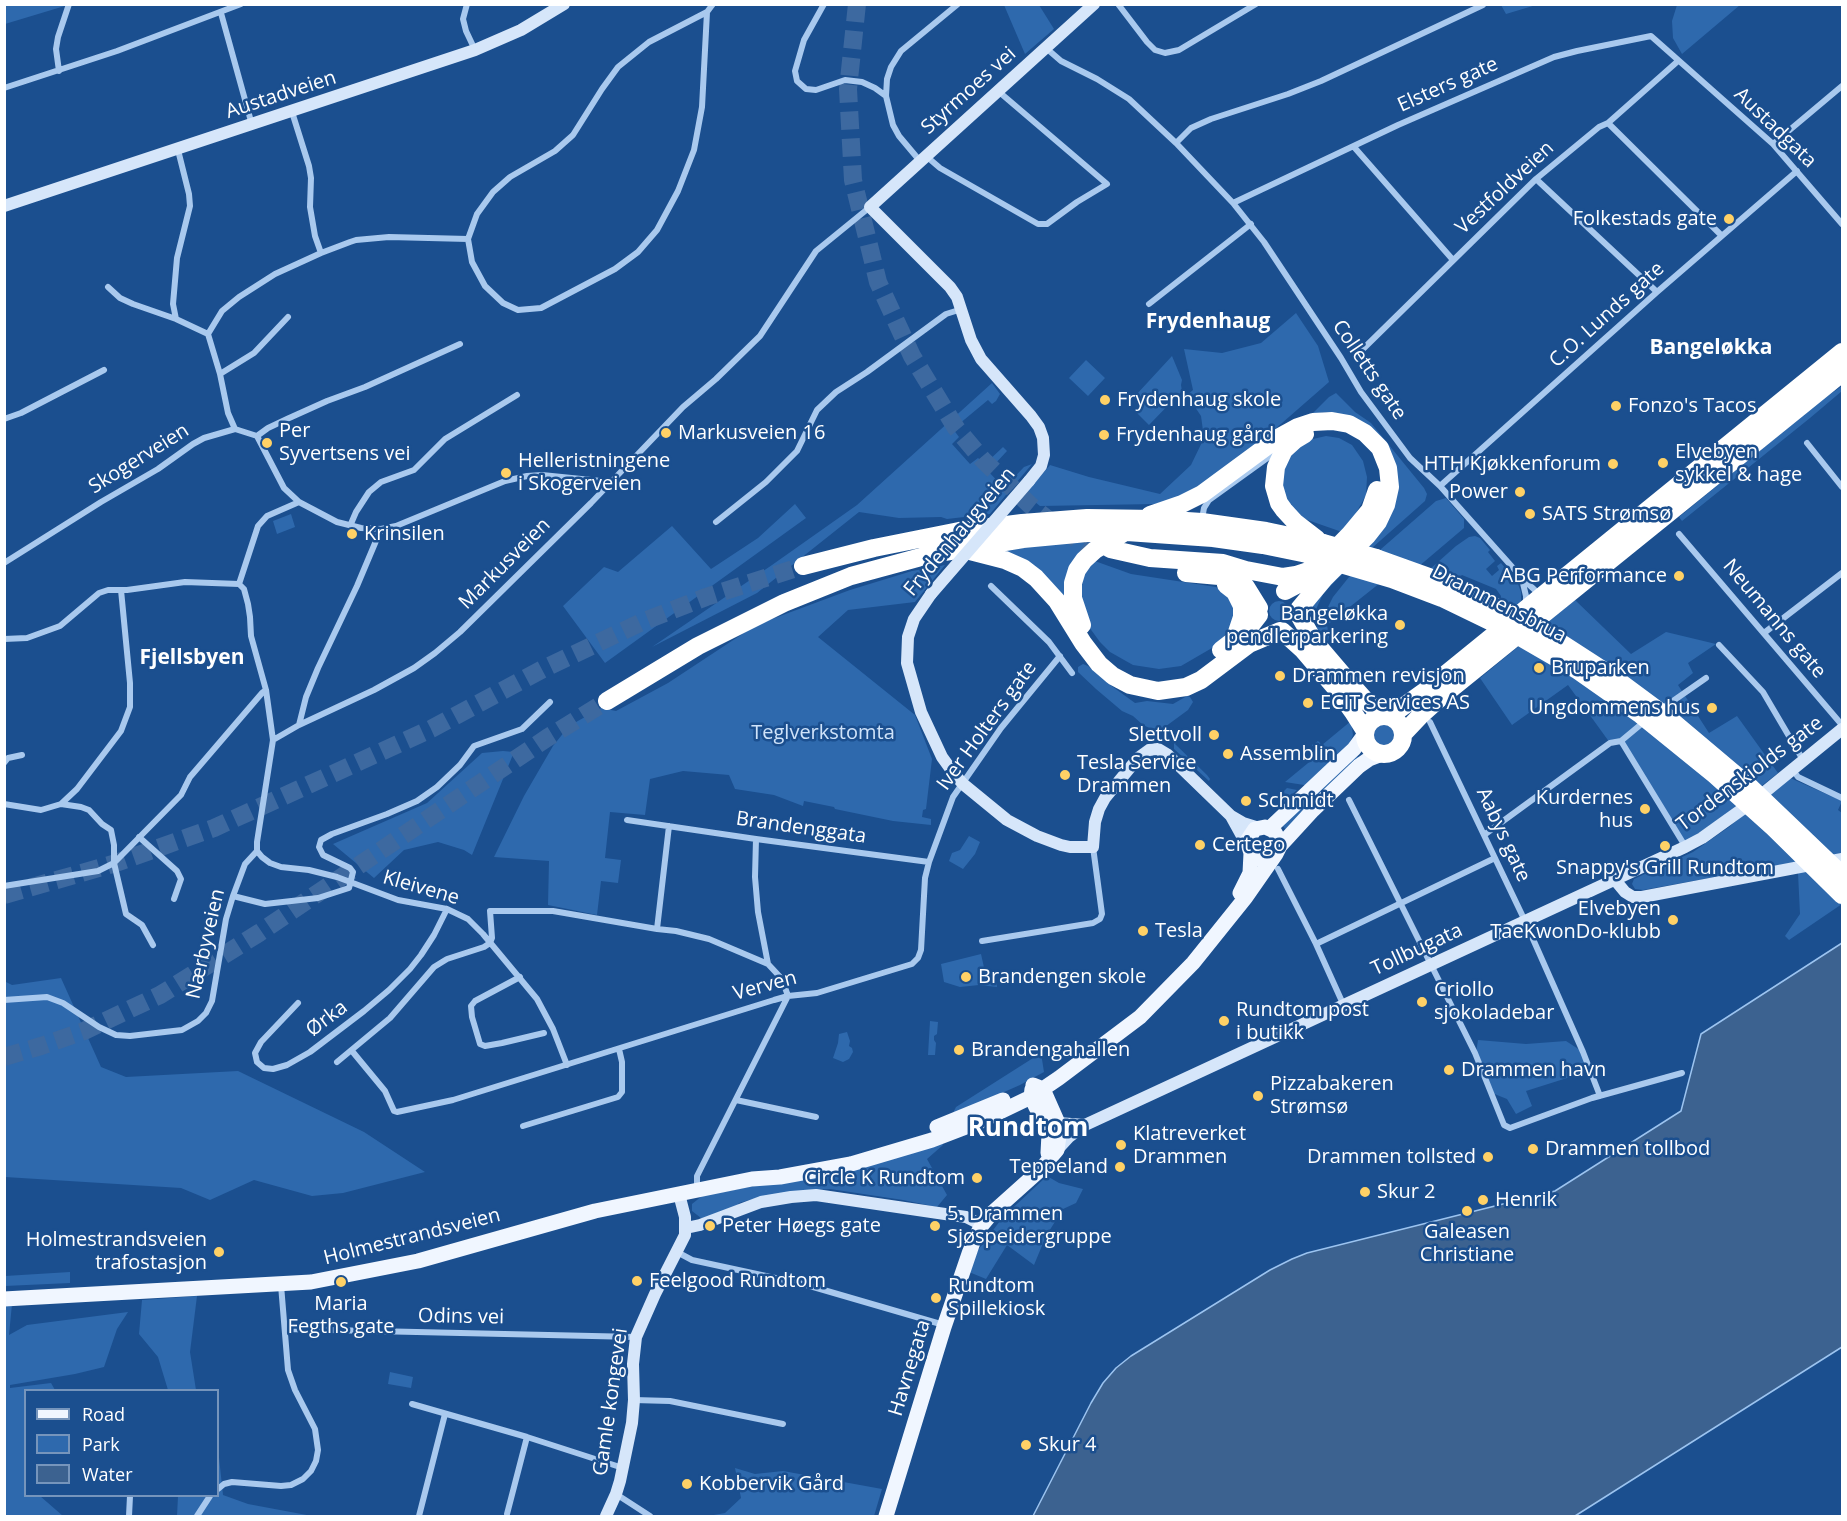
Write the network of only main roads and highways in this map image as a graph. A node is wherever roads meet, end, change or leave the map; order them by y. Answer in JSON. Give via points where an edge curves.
{"nodes":[{"id":1,"x":564,"y":4,"type":"edge"},
{"id":2,"x":1094,"y":4,"type":"edge"},
{"id":3,"x":4,"y":206,"type":"edge"},
{"id":4,"x":870,"y":207,"type":"joint"},
{"id":5,"x":1842,"y":352,"type":"edge"},
{"id":6,"x":1842,"y":373,"type":"edge"},
{"id":7,"x":1132,"y":525,"type":"junction"},
{"id":8,"x":1317,"y":540,"type":"junction"},
{"id":9,"x":959,"y":548,"type":"junction"},
{"id":10,"x":803,"y":566,"type":"tunnel mouth"},
{"id":11,"x":1314,"y":569,"type":"junction"},
{"id":12,"x":1246,"y":570,"type":"junction"},
{"id":13,"x":1210,"y":575,"type":"junction"},
{"id":14,"x":1280,"y":591,"type":"junction"},
{"id":15,"x":1546,"y":603,"type":"junction"},
{"id":16,"x":1259,"y":611,"type":"junction"},
{"id":17,"x":1299,"y":612,"type":"junction"},
{"id":18,"x":1281,"y":631,"type":"junction"},
{"id":19,"x":1235,"y":638,"type":"junction"},
{"id":20,"x":607,"y":701,"type":"tunnel mouth"},
{"id":21,"x":1387,"y":716,"type":"junction"},
{"id":22,"x":1842,"y":727,"type":"edge"},
{"id":23,"x":1365,"y":732,"type":"junction"},
{"id":24,"x":1403,"y":734,"type":"junction"},
{"id":25,"x":1382,"y":754,"type":"junction"},
{"id":26,"x":1231,"y":816,"type":"junction"},
{"id":27,"x":1264,"y":828,"type":"junction"},
{"id":28,"x":1249,"y":849,"type":"junction"},
{"id":29,"x":1277,"y":857,"type":"junction"},
{"id":30,"x":1842,"y":859,"type":"edge"},
{"id":31,"x":1842,"y":875,"type":"edge"},
{"id":32,"x":1616,"y":880,"type":"junction"},
{"id":33,"x":1842,"y":895,"type":"edge"},
{"id":34,"x":1036,"y":1090,"type":"junction"},
{"id":35,"x":1085,"y":1125,"type":"junction"},
{"id":36,"x":1058,"y":1136,"type":"junction"},
{"id":37,"x":752,"y":1179,"type":"junction"},
{"id":38,"x":679,"y":1194,"type":"junction"},
{"id":39,"x":686,"y":1228,"type":"junction"},
{"id":40,"x":980,"y":1229,"type":"junction"},
{"id":41,"x":4,"y":1299,"type":"edge"},
{"id":42,"x":606,"y":1516,"type":"edge"},
{"id":43,"x":886,"y":1516,"type":"edge"}],
"edges":[{"from":1,"to":3,"type":"main road","name":"Austadveien","via":[[476,50]]},
{"from":2,"to":4,"type":"main road","name":"Styrmoes vei"},
{"from":4,"to":26,"type":"main road","name":"Frydenhaugveien","bridge":true,"via":[[950,287],[976,352],[1031,416],[1043,438],[1043,460],[1029,481],[931,594],[910,628],[907,663],[921,712],[948,766],[963,784],[1007,820],[1070,847],[1093,847],[1095,822],[1105,798],[1149,750],[1158,749],[1168,755]]},
{"from":5,"to":15,"type":"highway"},
{"from":6,"to":15,"type":"highway"},
{"from":7,"to":8,"type":"highway","name":"Drammensbrua","via":[[1202,522]]},
{"from":7,"to":9,"type":"highway"},
{"from":7,"to":10,"type":"highway","via":[[1065,519],[959,531]]},
{"from":7,"to":17,"type":"highway","via":[[1202,494],[1298,427],[1313,422],[1349,424],[1380,448],[1390,487],[1386,505],[1367,536],[1324,579]]},
{"from":7,"to":19,"type":"highway","via":[[1088,555],[1073,583],[1077,616],[1105,656],[1133,674],[1168,678],[1198,667]]},
{"from":7,"to":33,"type":"highway","name":"Drammensbrua","bridge":true,"via":[[1307,554],[1392,579],[1461,606],[1551,653],[1621,700],[1739,796]]},
{"from":8,"to":11,"type":"highway","via":[[1279,503],[1274,486],[1276,467],[1284,450],[1302,436],[1314,431],[1338,431],[1360,442],[1370,454],[1377,487],[1370,510]]},
{"from":8,"to":31,"type":"highway","name":"Drammensbrua","bridge":true,"via":[[1466,593],[1584,658],[1706,748]]},
{"from":9,"to":18,"type":"highway","via":[[1005,560],[1030,573],[1050,592],[1099,664],[1120,681],[1138,687],[1186,687],[1249,644]]},
{"from":9,"to":20,"type":"highway","via":[[851,576],[754,616]]},
{"from":11,"to":12,"type":"highway","via":[[1282,577]]},
{"from":11,"to":14,"type":"highway","via":[[1304,580]]},
{"from":12,"to":13,"type":"highway","via":[[1105,551],[1123,563],[1147,569]]},
{"from":12,"to":14,"type":"highway","via":[[1259,582]]},
{"from":13,"to":16,"type":"highway","via":[[1236,579],[1250,592]]},
{"from":13,"to":19,"type":"highway","via":[[1231,588],[1241,600],[1242,617]]},
{"from":14,"to":16,"type":"highway","via":[[1263,599]]},
{"from":14,"to":17,"type":"highway","via":[[1293,596]]},
{"from":15,"to":21,"type":"highway","via":[[1525,609],[1425,691]]},
{"from":15,"to":24,"type":"highway"},
{"from":16,"to":18,"type":"highway","via":[[1264,625]]},
{"from":16,"to":19,"type":"highway","via":[[1248,629]]},
{"from":17,"to":18,"type":"highway","via":[[1291,627]]},
{"from":17,"to":21,"type":"highway","via":[[1314,641],[1348,682]]},
{"from":18,"to":23,"type":"highway","via":[[1302,649],[1338,692]]},
{"from":21,"to":23,"type":"highway","via":[[1378,716]]},
{"from":21,"to":24,"type":"highway","via":[[1398,721]]},
{"from":22,"to":32,"type":"main road","name":"Tordenskiolds gate","via":[[1755,800],[1702,838]]},
{"from":23,"to":25,"type":"highway","via":[[1369,747]]},
{"from":23,"to":27,"type":"main road","via":[[1340,762]]},
{"from":24,"to":25,"type":"highway","via":[[1395,751]]},
{"from":25,"to":29,"type":"main road","via":[[1359,766],[1313,810]]},
{"from":26,"to":27,"type":"main road"},
{"from":26,"to":28,"type":"main road"},
{"from":27,"to":28,"type":"main road","via":[[1249,836]]},
{"from":27,"to":29,"type":"main road","via":[[1278,835]]},
{"from":28,"to":29,"type":"main road","via":[[1259,859]]},
{"from":28,"to":34,"type":"main road","via":[[1250,873],[1240,894],[1176,973],[1106,1036]]},
{"from":29,"to":34,"type":"main road","via":[[1164,995],[1111,1040]]},
{"from":30,"to":32,"type":"main road","via":[[1642,897],[1625,892]]},
{"from":32,"to":35,"type":"main road","name":"Tollbugata"},
{"from":34,"to":36,"type":"main road"},
{"from":34,"to":37,"type":"main road","name":"Holmestrandsveien","via":[[913,1137]]},
{"from":34,"to":37,"type":"main road","name":"Holmestrandsveien","via":[[979,1122],[880,1157]]},
{"from":35,"to":36,"type":"main road","name":"Tollbugata"},
{"from":35,"to":36,"type":"main road","name":"Tollbugata"},
{"from":36,"to":40,"type":"main road","via":[[1045,1165]]},
{"from":37,"to":38,"type":"main road","name":"Holmestrandsveien"},
{"from":38,"to":39,"type":"main road"},
{"from":38,"to":41,"type":"main road","name":"Holmestrandsveien","via":[[572,1217],[418,1261],[311,1282]]},
{"from":39,"to":40,"type":"main road","via":[[761,1202],[816,1195],[955,1215],[969,1218]]},
{"from":39,"to":42,"type":"main road","name":"Gamle kongevei","via":[[636,1337],[630,1433],[616,1494]]},
{"from":40,"to":43,"type":"main road","name":"Havnegata","via":[[968,1254]]}]}
